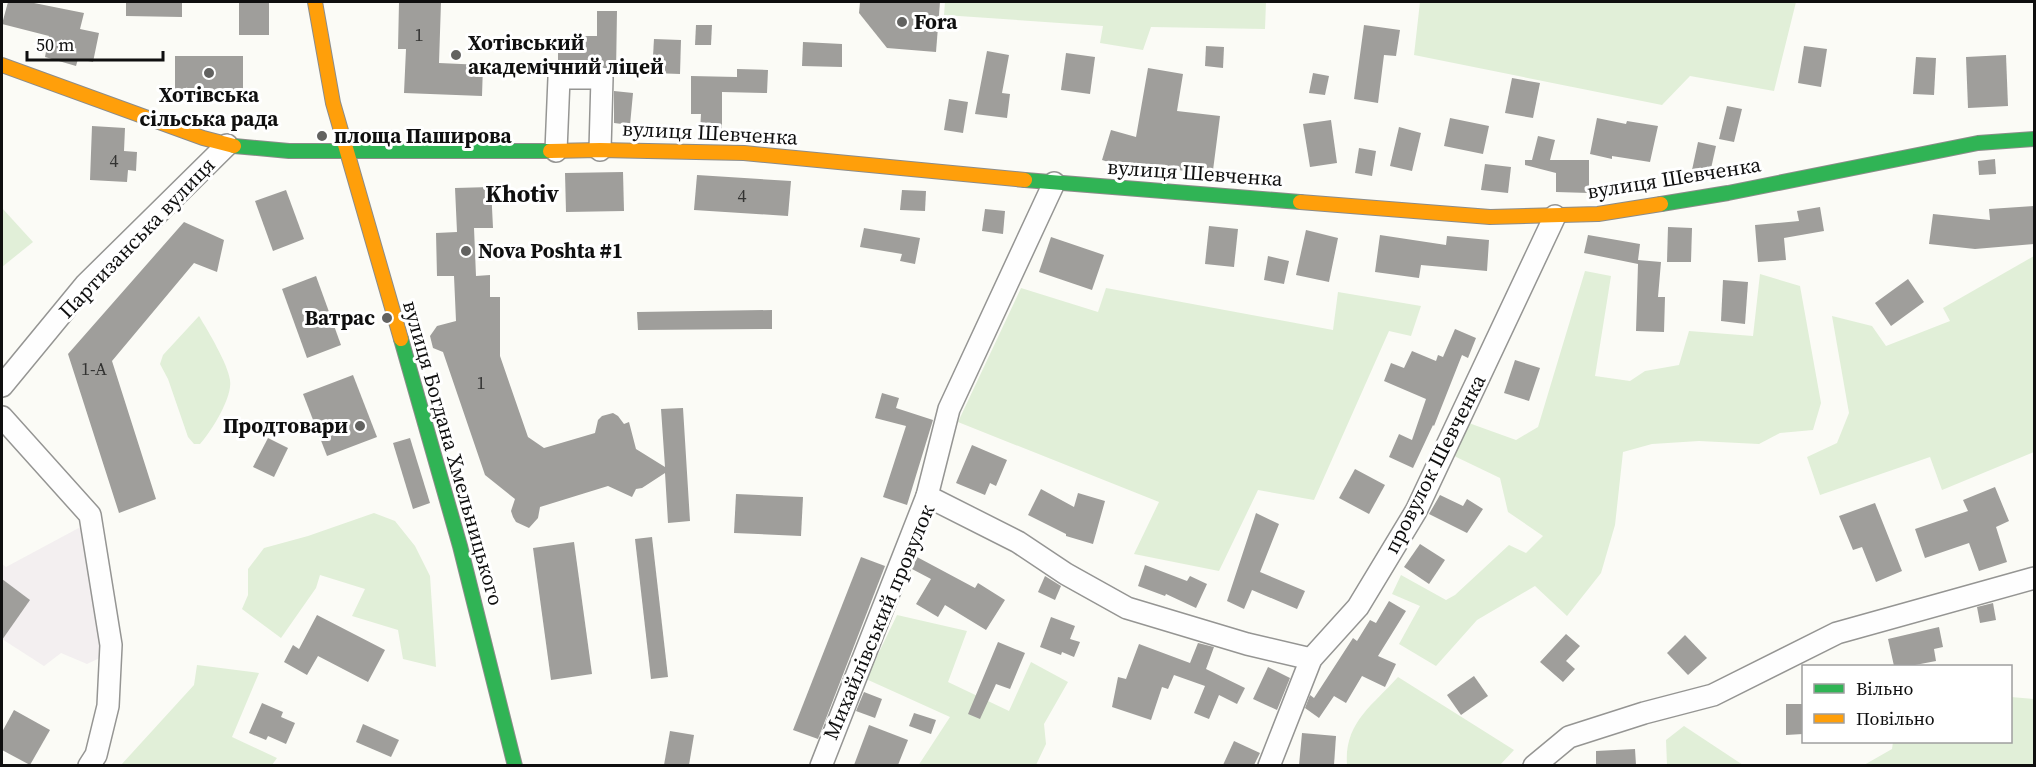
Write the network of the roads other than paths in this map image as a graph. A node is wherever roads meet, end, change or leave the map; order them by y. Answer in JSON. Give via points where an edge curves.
{"nodes":[{"id":1,"x":315,"y":2,"type":"edge"},
{"id":2,"x":2,"y":65,"type":"edge"},
{"id":3,"x":2034,"y":139,"type":"edge"},
{"id":4,"x":227,"y":145,"type":"junction"},
{"id":5,"x":600,"y":150,"type":"junction"},
{"id":6,"x":555,"y":151,"type":"junction"},
{"id":7,"x":347,"y":153,"type":"junction"},
{"id":8,"x":1054,"y":183,"type":"junction"},
{"id":9,"x":1555,"y":216,"type":"junction"},
{"id":10,"x":2,"y":386,"type":"edge"},
{"id":11,"x":2,"y":417,"type":"edge"},
{"id":12,"x":927,"y":496,"type":"junction"},
{"id":13,"x":2034,"y":578,"type":"edge"},
{"id":14,"x":1311,"y":659,"type":"junction"},
{"id":15,"x":89,"y":765,"type":"edge"},
{"id":16,"x":515,"y":765,"type":"edge"},
{"id":17,"x":821,"y":765,"type":"edge"},
{"id":18,"x":1269,"y":765,"type":"edge"},
{"id":19,"x":1534,"y":765,"type":"edge"}],
"edges":[{"from":1,"to":7,"type":"street","name":"вулиця Богдана Хмельницького","via":[[333,103]]},
{"from":2,"to":4,"type":"street"},
{"from":3,"to":9,"type":"street","name":"вулиця Шевченка","via":[[1978,143],[1728,193],[1598,214]]},
{"from":4,"to":7,"type":"street"},
{"from":4,"to":10,"type":"street","name":"Партизанська вулиця","via":[[86,284]]},
{"from":5,"to":6,"type":"street","name":"вулиця Шевченка"},
{"from":5,"to":6,"type":"street","via":[[602,78],[559,78]]},
{"from":5,"to":8,"type":"street","name":"вулиця Шевченка","via":[[744,153]]},
{"from":6,"to":7,"type":"street","name":"вулиця Шевченка"},
{"from":7,"to":16,"type":"street","name":"вулиця Богдана Хмельницького","via":[[460,546]]},
{"from":8,"to":9,"type":"street","name":"вулиця Шевченка","via":[[1490,217]]},
{"from":8,"to":12,"type":"street","via":[[949,409]]},
{"from":9,"to":14,"type":"street","name":"провулок Шевченка","via":[[1416,511],[1358,607]]},
{"from":11,"to":15,"type":"street","via":[[90,515],[111,645],[108,706],[96,755]]},
{"from":12,"to":14,"type":"street","name":"Михайлівський провулок","via":[[1018,542],[1126,608]]},
{"from":12,"to":17,"type":"street","name":"Михайлівський провулок"},
{"from":13,"to":19,"type":"street","via":[[1837,633],[1713,695],[1569,737]]},
{"from":14,"to":18,"type":"street","name":"провулок Шевченка"}]}
